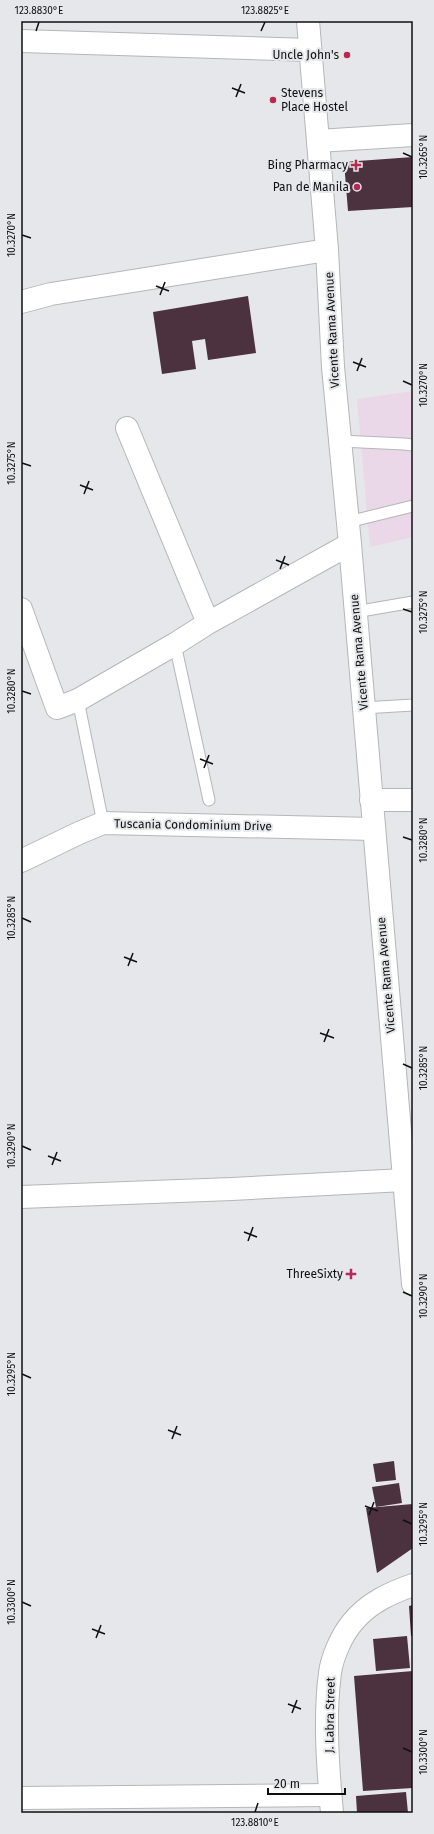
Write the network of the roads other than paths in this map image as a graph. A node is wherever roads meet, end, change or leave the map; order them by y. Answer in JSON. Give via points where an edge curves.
{"nodes":[{"id":1,"x":308,"y":21,"type":"edge"},
{"id":2,"x":21,"y":41,"type":"edge"},
{"id":3,"x":310,"y":50,"type":"junction"},
{"id":4,"x":413,"y":135,"type":"edge"},
{"id":5,"x":318,"y":140,"type":"junction"},
{"id":6,"x":327,"y":250,"type":"junction"},
{"id":7,"x":21,"y":302,"type":"edge"},
{"id":8,"x":127,"y":428,"type":"dead end"},
{"id":9,"x":340,"y":441,"type":"junction"},
{"id":10,"x":413,"y":446,"type":"edge"},
{"id":11,"x":413,"y":506,"type":"edge"},
{"id":12,"x":348,"y":522,"type":"junction"},
{"id":13,"x":350,"y":544,"type":"junction"},
{"id":14,"x":413,"y":602,"type":"edge"},
{"id":15,"x":21,"y":609,"type":"edge"},
{"id":16,"x":355,"y":612,"type":"junction"},
{"id":17,"x":208,"y":623,"type":"junction"},
{"id":18,"x":175,"y":644,"type":"junction"},
{"id":19,"x":78,"y":700,"type":"junction"},
{"id":20,"x":413,"y":705,"type":"edge"},
{"id":21,"x":364,"y":708,"type":"junction"},
{"id":22,"x":209,"y":800,"type":"dead end"},
{"id":23,"x":371,"y":800,"type":"junction"},
{"id":24,"x":413,"y":800,"type":"edge"},
{"id":25,"x":103,"y":823,"type":"junction"},
{"id":26,"x":374,"y":829,"type":"junction"},
{"id":27,"x":21,"y":861,"type":"edge"},
{"id":28,"x":404,"y":1180,"type":"junction"},
{"id":29,"x":21,"y":1196,"type":"edge"},
{"id":30,"x":413,"y":1284,"type":"edge"},
{"id":31,"x":413,"y":1584,"type":"edge"},
{"id":32,"x":21,"y":1798,"type":"edge"},
{"id":33,"x":331,"y":1804,"type":"edge"}],
"edges":[{"from":1,"to":3,"type":"street","name":"Vicente Rama Avenue"},
{"from":2,"to":3,"type":"street"},
{"from":3,"to":5,"type":"street","name":"Vicente Rama Avenue"},
{"from":4,"to":5,"type":"street"},
{"from":5,"to":6,"type":"street","name":"Vicente Rama Avenue"},
{"from":6,"to":7,"type":"street","via":[[51,294]]},
{"from":6,"to":9,"type":"street","name":"Vicente Rama Avenue"},
{"from":8,"to":17,"type":"street"},
{"from":9,"to":10,"type":"lane"},
{"from":9,"to":12,"type":"street","name":"Vicente Rama Avenue"},
{"from":11,"to":12,"type":"lane"},
{"from":12,"to":13,"type":"street","name":"Vicente Rama Avenue"},
{"from":13,"to":16,"type":"street","name":"Vicente Rama Avenue"},
{"from":13,"to":17,"type":"street"},
{"from":14,"to":16,"type":"lane"},
{"from":15,"to":19,"type":"street","via":[[58,708]]},
{"from":16,"to":21,"type":"street","name":"Vicente Rama Avenue"},
{"from":17,"to":18,"type":"street"},
{"from":18,"to":19,"type":"street"},
{"from":18,"to":22,"type":"lane"},
{"from":19,"to":25,"type":"lane"},
{"from":20,"to":21,"type":"lane"},
{"from":21,"to":23,"type":"street","name":"Vicente Rama Avenue"},
{"from":23,"to":24,"type":"street"},
{"from":23,"to":26,"type":"street","name":"Vicente Rama Avenue"},
{"from":25,"to":26,"type":"street","name":"Tuscania Condominium Drive"},
{"from":25,"to":27,"type":"street","name":"Tuscania Condominium Drive"},
{"from":26,"to":28,"type":"street","name":"Vicente Rama Avenue"},
{"from":28,"to":29,"type":"street"},
{"from":28,"to":30,"type":"street","name":"Vicente Rama Avenue"},
{"from":31,"to":33,"type":"street","name":"J. Labra Street","via":[[371,1604],[351,1623],[339,1645],[330,1671],[328,1694]]},
{"from":32,"to":33,"type":"street"}]}
